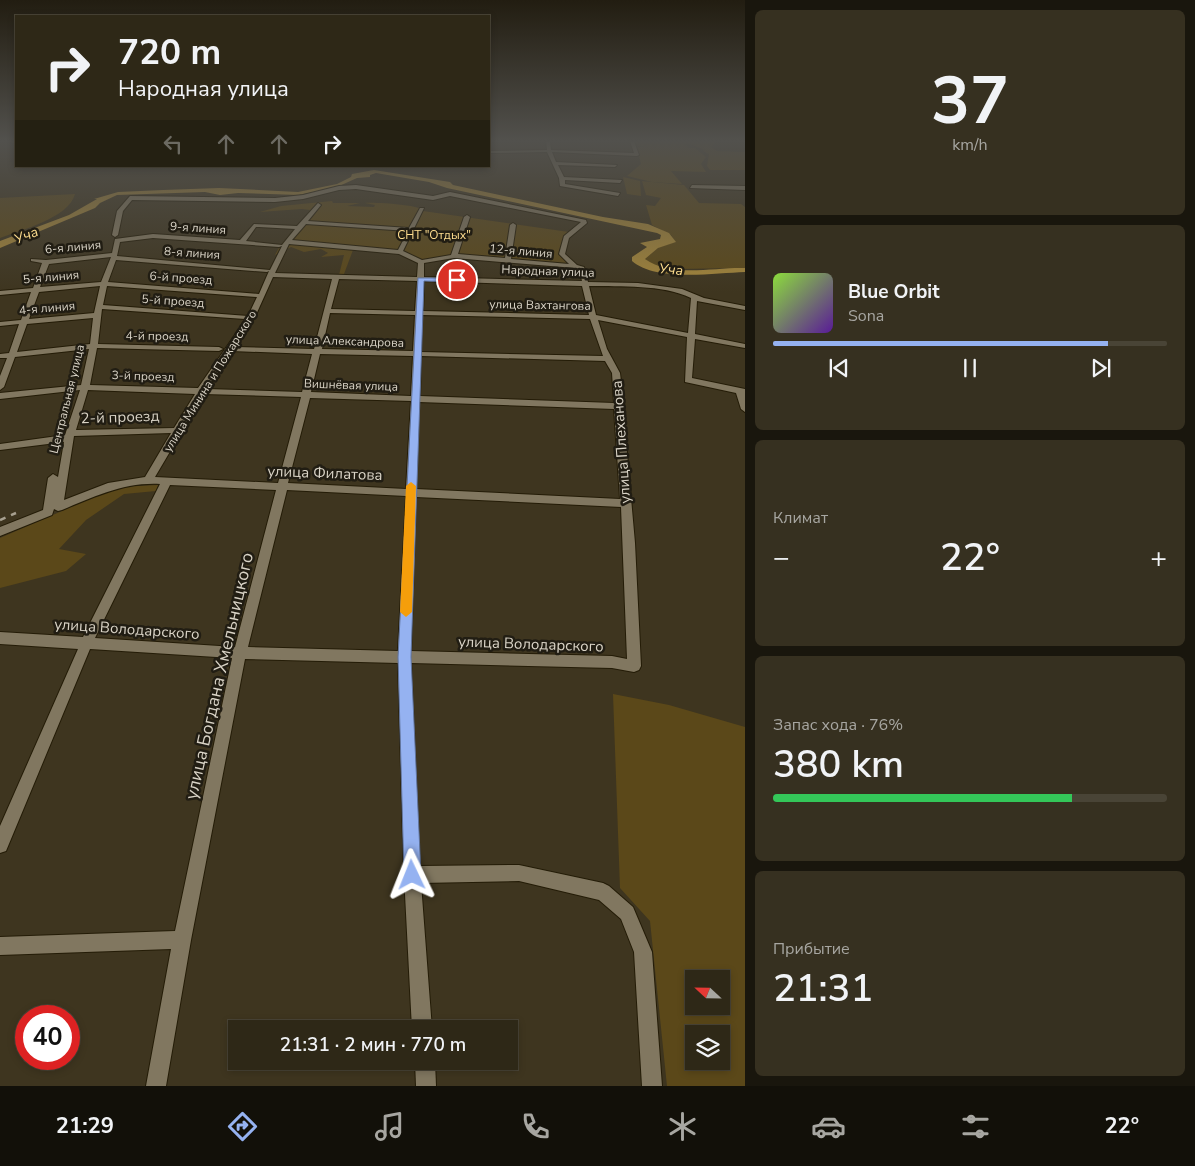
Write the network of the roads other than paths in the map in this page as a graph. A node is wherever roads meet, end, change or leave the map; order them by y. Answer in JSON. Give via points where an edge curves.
{"nodes":[{"id":1,"x":330,"y":192,"type":"edge"},
{"id":2,"x":386,"y":192,"type":"edge"},
{"id":3,"x":602,"y":192,"type":"edge"},
{"id":4,"x":618,"y":194,"type":"dead end"},
{"id":5,"x":318,"y":205,"type":"dead end"},
{"id":6,"x":422,"y":209,"type":"dead end"},
{"id":7,"x":467,"y":218,"type":"dead end"},
{"id":8,"x":304,"y":222,"type":"junction"},
{"id":9,"x":514,"y":225,"type":"dead end"},
{"id":10,"x":295,"y":226,"type":"dead end"},
{"id":11,"x":412,"y":230,"type":"junction"},
{"id":12,"x":116,"y":238,"type":"junction"},
{"id":13,"x":242,"y":242,"type":"junction"},
{"id":14,"x":288,"y":242,"type":"junction"},
{"id":15,"x":279,"y":245,"type":"dead end"},
{"id":16,"x":400,"y":252,"type":"junction"},
{"id":17,"x":114,"y":256,"type":"junction"},
{"id":18,"x":454,"y":256,"type":"junction"},
{"id":19,"x":33,"y":260,"type":"dead end"},
{"id":20,"x":508,"y":261,"type":"junction"},
{"id":21,"x":46,"y":262,"type":"junction"},
{"id":22,"x":421,"y":262,"type":"junction"},
{"id":23,"x":575,"y":266,"type":"junction"},
{"id":24,"x":270,"y":273,"type":"junction"},
{"id":25,"x":336,"y":277,"type":"junction"},
{"id":26,"x":420,"y":279,"type":"junction"},
{"id":27,"x":104,"y":284,"type":"junction"},
{"id":28,"x":586,"y":284,"type":"junction"},
{"id":29,"x":38,"y":290,"type":"junction"},
{"id":30,"x":0,"y":292,"type":"edge"},
{"id":31,"x":256,"y":295,"type":"dead end"},
{"id":32,"x":698,"y":299,"type":"junction"},
{"id":33,"x":745,"y":308,"type":"edge"},
{"id":34,"x":98,"y":311,"type":"junction"},
{"id":35,"x":327,"y":311,"type":"junction"},
{"id":36,"x":419,"y":314,"type":"junction"},
{"id":37,"x":245,"y":317,"type":"dead end"},
{"id":38,"x":593,"y":317,"type":"junction"},
{"id":39,"x":25,"y":322,"type":"junction"},
{"id":40,"x":0,"y":324,"type":"edge"},
{"id":41,"x":691,"y":335,"type":"junction"},
{"id":42,"x":94,"y":346,"type":"junction"},
{"id":43,"x":745,"y":346,"type":"edge"},
{"id":44,"x":219,"y":349,"type":"dead end"},
{"id":45,"x":232,"y":349,"type":"junction"},
{"id":46,"x":317,"y":352,"type":"junction"},
{"id":47,"x":13,"y":354,"type":"junction"},
{"id":48,"x":417,"y":354,"type":"junction"},
{"id":49,"x":0,"y":356,"type":"edge"},
{"id":50,"x":607,"y":359,"type":"junction"},
{"id":51,"x":0,"y":386,"type":"edge"},
{"id":52,"x":85,"y":387,"type":"junction"},
{"id":53,"x":201,"y":391,"type":"junction"},
{"id":54,"x":742,"y":392,"type":"edge"},
{"id":55,"x":0,"y":396,"type":"edge"},
{"id":56,"x":305,"y":396,"type":"junction"},
{"id":57,"x":415,"y":400,"type":"junction"},
{"id":58,"x":620,"y":406,"type":"junction"},
{"id":59,"x":745,"y":409,"type":"edge"},
{"id":60,"x":170,"y":430,"type":"dead end"},
{"id":61,"x":69,"y":436,"type":"junction"},
{"id":62,"x":0,"y":447,"type":"edge"},
{"id":63,"x":53,"y":478,"type":"dead end"},
{"id":64,"x":148,"y":480,"type":"junction"},
{"id":65,"x":166,"y":482,"type":"junction"},
{"id":66,"x":283,"y":486,"type":"junction"},
{"id":67,"x":410,"y":492,"type":"junction"},
{"id":68,"x":626,"y":503,"type":"junction"},
{"id":69,"x":53,"y":509,"type":"junction"},
{"id":70,"x":0,"y":532,"type":"edge"},
{"id":71,"x":0,"y":638,"type":"edge"},
{"id":72,"x":87,"y":642,"type":"junction"},
{"id":73,"x":240,"y":653,"type":"junction"},
{"id":74,"x":404,"y":657,"type":"junction"},
{"id":75,"x":612,"y":662,"type":"joint"},
{"id":76,"x":0,"y":845,"type":"edge"},
{"id":77,"x":412,"y":875,"type":"junction"},
{"id":78,"x":182,"y":940,"type":"junction"},
{"id":79,"x":0,"y":946,"type":"edge"},
{"id":80,"x":421,"y":1020,"type":"edge"},
{"id":81,"x":425,"y":1070,"type":"edge"},
{"id":82,"x":156,"y":1086,"type":"edge"},
{"id":83,"x":426,"y":1086,"type":"edge"},
{"id":84,"x":652,"y":1086,"type":"edge"}],
"edges":[{"from":1,"to":12,"type":"street","name":"Центральная улица","via":[[275,200],[130,198],[120,211]]},
{"from":2,"to":23,"type":"street","name":"улица Плеханова","via":[[433,198],[450,194],[585,222],[566,237],[562,250],[562,254]]},
{"from":3,"to":4,"type":"street"},
{"from":5,"to":8,"type":"street","name":"улица Минина и Пожарского"},
{"from":6,"to":11,"type":"street"},
{"from":7,"to":18,"type":"street"},
{"from":8,"to":11,"type":"street"},
{"from":8,"to":14,"type":"street","name":"улица Минина и Пожарского"},
{"from":9,"to":20,"type":"street"},
{"from":10,"to":13,"type":"street","via":[[254,226]]},
{"from":11,"to":16,"type":"street"},
{"from":12,"to":13,"type":"street","name":"9-я линия","via":[[152,236]]},
{"from":12,"to":17,"type":"street","name":"Центральная улица"},
{"from":13,"to":15,"type":"street","name":"9-я линия"},
{"from":14,"to":16,"type":"street"},
{"from":14,"to":24,"type":"street","name":"улица Минина и Пожарского"},
{"from":16,"to":22,"type":"street"},
{"from":17,"to":21,"type":"street","name":"6-я линия"},
{"from":17,"to":24,"type":"street","name":"8-я линия"},
{"from":17,"to":27,"type":"street","name":"Центральная улица"},
{"from":18,"to":20,"type":"street","name":"12-я линия"},
{"from":18,"to":22,"type":"street","name":"12-я линия"},
{"from":19,"to":21,"type":"street","name":"6-я линия"},
{"from":20,"to":23,"type":"street","name":"12-я линия"},
{"from":21,"to":29,"type":"street"},
{"from":22,"to":26,"type":"street"},
{"from":23,"to":28,"type":"street","name":"улица Плеханова","via":[[582,268]]},
{"from":24,"to":25,"type":"street","name":"Народная улица"},
{"from":24,"to":45,"type":"street","name":"улица Минина и Пожарского","via":[[251,317]]},
{"from":25,"to":26,"type":"street","name":"Народная улица"},
{"from":25,"to":35,"type":"street","name":"улица Богдана Хмельницкого"},
{"from":26,"to":28,"type":"street","name":"Народная улица"},
{"from":26,"to":36,"type":"street"},
{"from":27,"to":29,"type":"street","name":"5-я линия"},
{"from":27,"to":31,"type":"street","name":"6-й проезд"},
{"from":27,"to":34,"type":"street","name":"Центральная улица"},
{"from":28,"to":32,"type":"street","name":"Народная улица","via":[[638,285],[682,291]]},
{"from":28,"to":38,"type":"street","name":"улица Плеханова"},
{"from":29,"to":30,"type":"street","name":"5-я линия"},
{"from":29,"to":39,"type":"street"},
{"from":32,"to":33,"type":"street","name":"Народная улица"},
{"from":32,"to":41,"type":"street"},
{"from":34,"to":37,"type":"street","name":"5-й проезд"},
{"from":34,"to":39,"type":"street","name":"4-я линия"},
{"from":34,"to":42,"type":"street","name":"Центральная улица"},
{"from":35,"to":36,"type":"street","name":"улица Вахтангова"},
{"from":35,"to":46,"type":"street","name":"улица Богдана Хмельницкого"},
{"from":36,"to":38,"type":"street","name":"улица Вахтангова"},
{"from":36,"to":48,"type":"street"},
{"from":38,"to":41,"type":"street","name":"улица Вахтангова"},
{"from":38,"to":50,"type":"street","name":"улица Плеханова"},
{"from":39,"to":40,"type":"street","name":"4-я линия"},
{"from":39,"to":47,"type":"street"},
{"from":41,"to":43,"type":"street"},
{"from":41,"to":54,"type":"street","via":[[688,380]]},
{"from":42,"to":44,"type":"street","name":"4-й проезд"},
{"from":42,"to":47,"type":"street","name":"4-й проезд"},
{"from":42,"to":52,"type":"street","name":"Центральная улица"},
{"from":45,"to":46,"type":"street","name":"улица Александрова"},
{"from":45,"to":53,"type":"street","name":"улица Минина и Пожарского"},
{"from":46,"to":48,"type":"street","name":"улица Александрова"},
{"from":46,"to":56,"type":"street","name":"улица Богдана Хмельницкого"},
{"from":47,"to":49,"type":"street","name":"4-й проезд"},
{"from":47,"to":51,"type":"street"},
{"from":48,"to":50,"type":"street","name":"улица Александрова"},
{"from":48,"to":57,"type":"street"},
{"from":50,"to":58,"type":"street","name":"улица Плеханова","via":[[616,373]]},
{"from":52,"to":53,"type":"street","name":"3-й проезд"},
{"from":52,"to":55,"type":"street","name":"3-й проезд"},
{"from":52,"to":61,"type":"street","name":"Центральная улица"},
{"from":53,"to":56,"type":"street","name":"Вишнёвая улица"},
{"from":53,"to":64,"type":"street","name":"улица Минина и Пожарского"},
{"from":54,"to":59,"type":"street"},
{"from":56,"to":57,"type":"street","name":"Вишнёвая улица"},
{"from":56,"to":66,"type":"street","name":"улица Богдана Хмельницкого"},
{"from":57,"to":58,"type":"street","name":"Вишнёвая улица"},
{"from":57,"to":67,"type":"street"},
{"from":58,"to":68,"type":"street","name":"улица Плеханова"},
{"from":60,"to":61,"type":"street","name":"2-й проезд"},
{"from":61,"to":62,"type":"street","name":"2-й проезд"},
{"from":61,"to":69,"type":"street","name":"Центральная улица"},
{"from":63,"to":69,"type":"street"},
{"from":64,"to":65,"type":"street","name":"улица Филатова"},
{"from":64,"to":69,"type":"street","name":"улица Филатова","via":[[108,487]]},
{"from":65,"to":66,"type":"street","name":"улица Филатова"},
{"from":65,"to":72,"type":"street"},
{"from":66,"to":67,"type":"street","name":"улица Филатова"},
{"from":66,"to":73,"type":"street","name":"улица Богдана Хмельницкого"},
{"from":67,"to":68,"type":"street","name":"улица Филатова"},
{"from":67,"to":74,"type":"street"},
{"from":68,"to":75,"type":"street","name":"улица Плеханова","via":[[634,666]]},
{"from":69,"to":70,"type":"street","name":"улица Филатова"},
{"from":71,"to":72,"type":"street","name":"улица Володарского"},
{"from":72,"to":73,"type":"street","name":"улица Володарского"},
{"from":72,"to":76,"type":"street"},
{"from":73,"to":74,"type":"street","name":"улица Володарского"},
{"from":73,"to":78,"type":"street","name":"улица Богдана Хмельницкого"},
{"from":74,"to":75,"type":"street","name":"улица Володарского"},
{"from":74,"to":77,"type":"street"},
{"from":77,"to":80,"type":"street"},
{"from":77,"to":84,"type":"street","via":[[519,873],[603,892],[628,913],[644,952]]},
{"from":78,"to":79,"type":"street"},
{"from":78,"to":82,"type":"street","name":"улица Богдана Хмельницкого"},
{"from":81,"to":83,"type":"street"}]}
